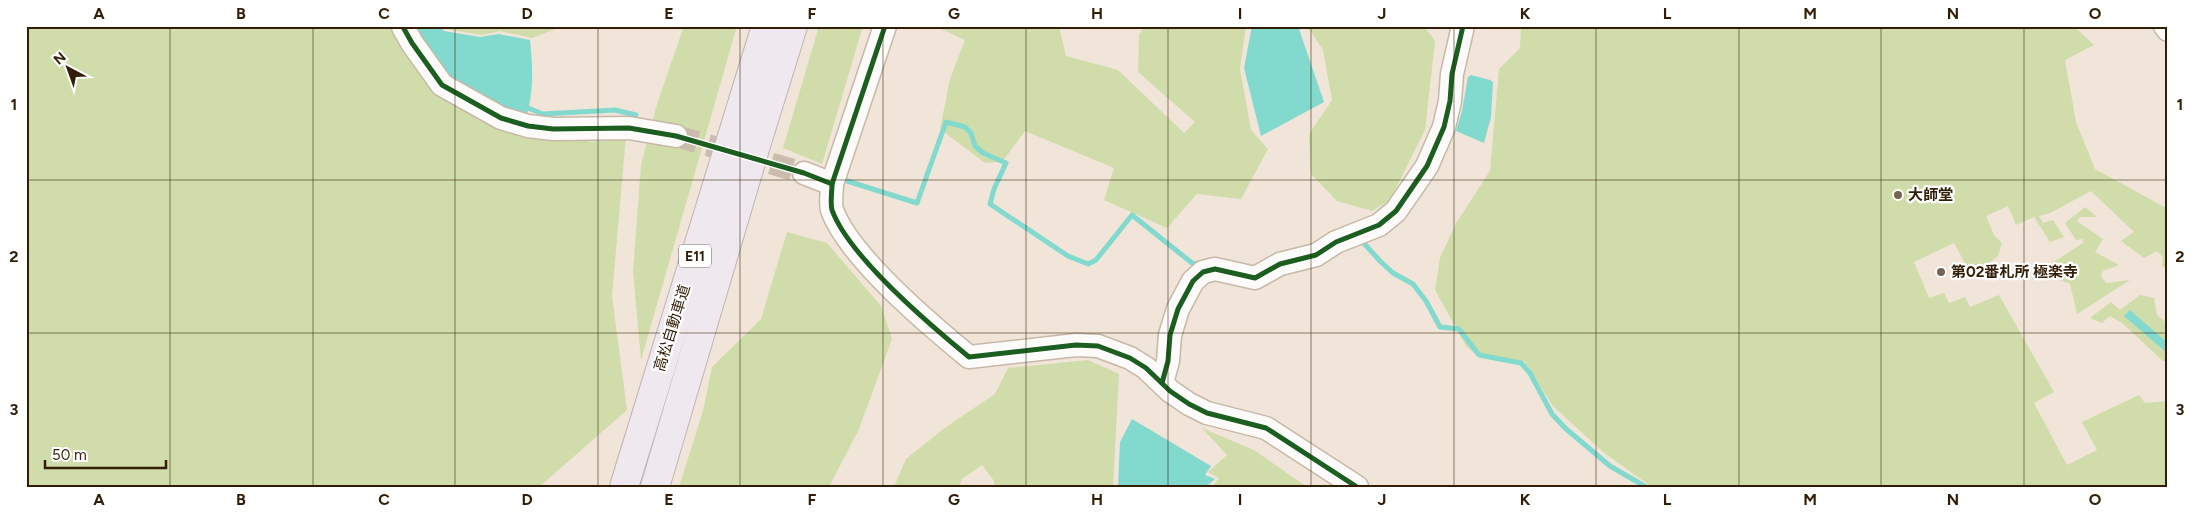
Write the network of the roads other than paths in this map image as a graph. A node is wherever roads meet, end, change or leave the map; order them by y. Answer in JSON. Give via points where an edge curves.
{"nodes":[{"id":1,"x":766,"y":26,"type":"edge"},
{"id":2,"x":793,"y":26,"type":"edge"},
{"id":3,"x":885,"y":26,"type":"edge"},
{"id":4,"x":1463,"y":26,"type":"edge"},
{"id":5,"x":2164,"y":26,"type":"edge"},
{"id":6,"x":403,"y":27,"type":"edge"},
{"id":7,"x":2168,"y":30,"type":"edge"},
{"id":8,"x":676,"y":136,"type":"tunnel mouth"},
{"id":9,"x":804,"y":173,"type":"tunnel mouth"},
{"id":10,"x":832,"y":184,"type":"junction"},
{"id":11,"x":1162,"y":383,"type":"junction"},
{"id":12,"x":624,"y":487,"type":"edge"},
{"id":13,"x":655,"y":487,"type":"edge"},
{"id":14,"x":1358,"y":487,"type":"edge"}],
"edges":[{"from":1,"to":12,"type":"highway","name":"高松自動車道","number":"E11"},
{"from":2,"to":13,"type":"highway","name":"高松自動車道","number":"E11"},
{"from":3,"to":10,"type":"street"},
{"from":4,"to":11,"type":"street","via":[[1444,127],[1427,166],[1396,211],[1379,225],[1336,242],[1316,255],[1280,264],[1255,278],[1215,268],[1203,272],[1193,281],[1178,309]]},
{"from":5,"to":7,"type":"street"},
{"from":6,"to":8,"type":"street","via":[[442,85],[501,118],[553,129],[629,128]]},
{"from":9,"to":10,"type":"street"},
{"from":10,"to":11,"type":"street","via":[[831,209],[844,233],[878,273],[969,357],[1076,345],[1098,346],[1130,358]]},
{"from":11,"to":14,"type":"street","via":[[1207,413],[1266,428]]}]}
